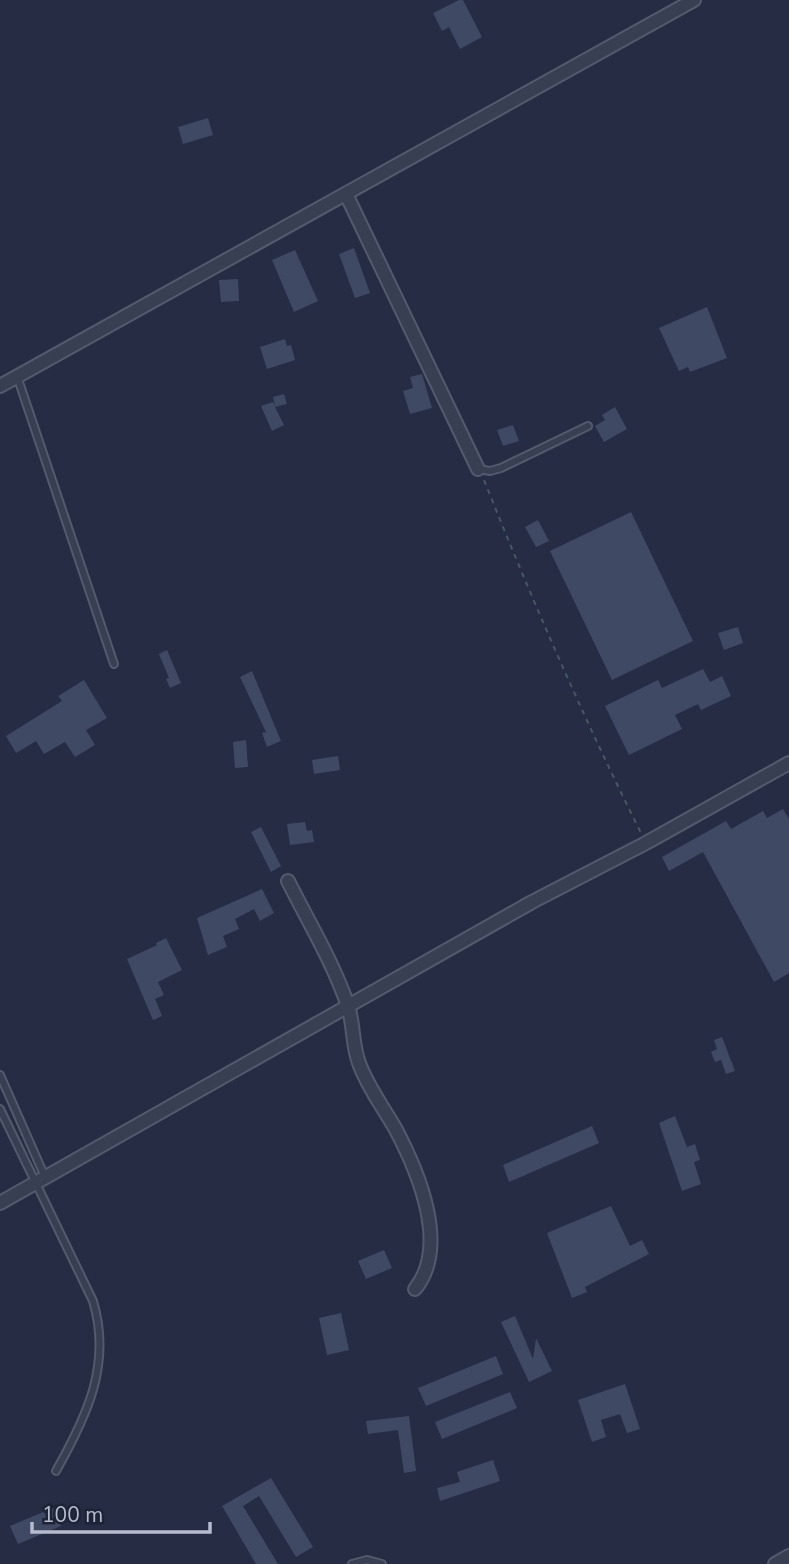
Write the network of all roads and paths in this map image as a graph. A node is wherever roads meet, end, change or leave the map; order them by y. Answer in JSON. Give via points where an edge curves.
{"nodes":[{"id":1,"x":694,"y":0,"type":"edge"},
{"id":2,"x":346,"y":194,"type":"junction"},
{"id":3,"x":17,"y":376,"type":"junction"},
{"id":4,"x":0,"y":386,"type":"edge"},
{"id":5,"x":588,"y":426,"type":"dead end"},
{"id":6,"x":478,"y":469,"type":"junction"},
{"id":7,"x":114,"y":664,"type":"dead end"},
{"id":8,"x":789,"y":763,"type":"edge"},
{"id":9,"x":646,"y":843,"type":"junction"},
{"id":10,"x":288,"y":881,"type":"dead end"},
{"id":11,"x":348,"y":1007,"type":"junction"},
{"id":12,"x":0,"y":1075,"type":"edge"},
{"id":13,"x":0,"y":1109,"type":"edge"},
{"id":14,"x":41,"y":1179,"type":"junction"},
{"id":15,"x":0,"y":1203,"type":"edge"},
{"id":16,"x":415,"y":1289,"type":"dead end"},
{"id":17,"x":55,"y":1471,"type":"dead end"},
{"id":18,"x":789,"y":1556,"type":"edge"},
{"id":19,"x":352,"y":1564,"type":"edge"},
{"id":20,"x":382,"y":1564,"type":"edge"},
{"id":21,"x":775,"y":1564,"type":"edge"}],
"edges":[{"from":1,"to":2,"type":"street"},
{"from":2,"to":3,"type":"street"},
{"from":2,"to":6,"type":"street"},
{"from":3,"to":4,"type":"street"},
{"from":3,"to":7,"type":"lane"},
{"from":5,"to":6,"type":"lane","via":[[501,468]]},
{"from":6,"to":9,"type":"path","via":[[590,732]]},
{"from":8,"to":9,"type":"street"},
{"from":9,"to":11,"type":"street"},
{"from":10,"to":11,"type":"street"},
{"from":11,"to":14,"type":"street"},
{"from":11,"to":16,"type":"street","via":[[359,1064],[407,1155],[425,1207],[429,1261]]},
{"from":12,"to":14,"type":"lane"},
{"from":13,"to":14,"type":"lane"},
{"from":14,"to":15,"type":"street"},
{"from":14,"to":17,"type":"lane","via":[[93,1301],[101,1335],[96,1382]]},
{"from":18,"to":21,"type":"street"},
{"from":19,"to":20,"type":"lane","via":[[367,1560]]}]}
